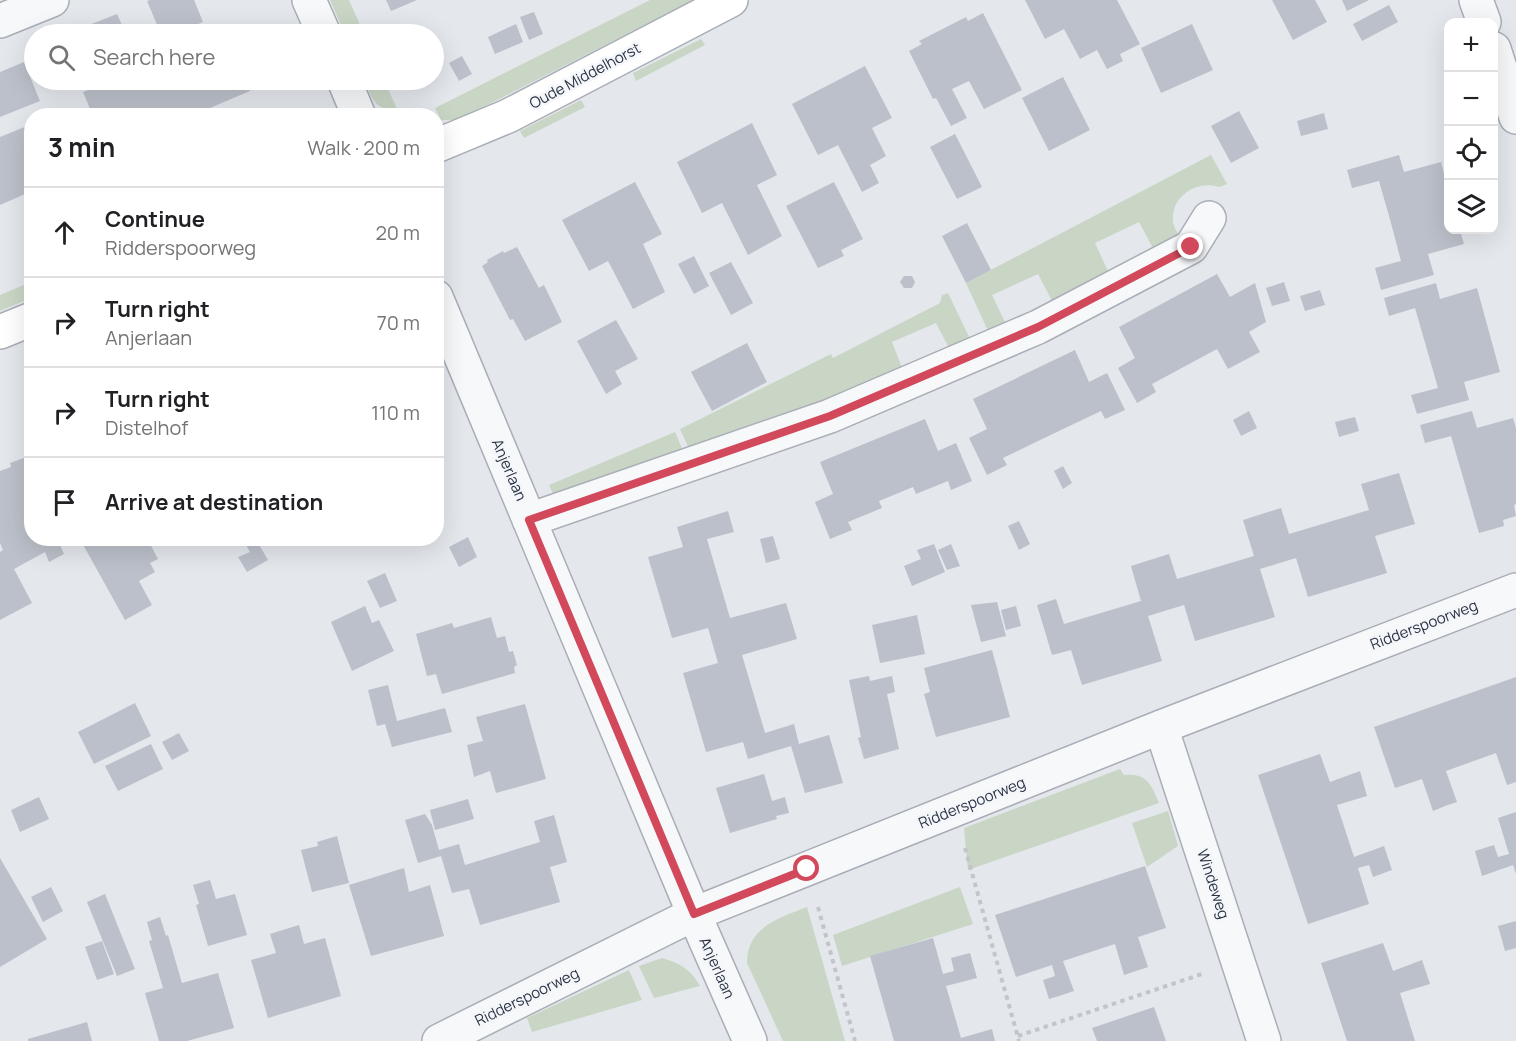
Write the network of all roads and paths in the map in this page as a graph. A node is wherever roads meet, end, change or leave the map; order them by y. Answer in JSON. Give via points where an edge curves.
{"nodes":[{"id":1,"x":52,"y":0,"type":"edge"},
{"id":2,"x":309,"y":0,"type":"edge"},
{"id":3,"x":730,"y":0,"type":"edge"},
{"id":4,"x":1476,"y":0,"type":"edge"},
{"id":5,"x":1483,"y":18,"type":"edge"},
{"id":6,"x":0,"y":21,"type":"edge"},
{"id":7,"x":320,"y":24,"type":"edge"},
{"id":8,"x":1498,"y":61,"type":"edge"},
{"id":9,"x":348,"y":90,"type":"edge"},
{"id":10,"x":356,"y":108,"type":"edge"},
{"id":11,"x":1516,"y":117,"type":"edge"},
{"id":12,"x":444,"y":143,"type":"edge"},
{"id":13,"x":1209,"y":218,"type":"dead end"},
{"id":14,"x":444,"y":316,"type":"edge"},
{"id":15,"x":24,"y":322,"type":"edge"},
{"id":16,"x":0,"y":333,"type":"edge"},
{"id":17,"x":529,"y":520,"type":"junction"},
{"id":18,"x":1516,"y":590,"type":"edge"},
{"id":19,"x":1161,"y":727,"type":"junction"},
{"id":20,"x":954,"y":810,"type":"junction"},
{"id":21,"x":807,"y":869,"type":"junction"},
{"id":22,"x":694,"y":914,"type":"junction"},
{"id":23,"x":1238,"y":961,"type":"junction"},
{"id":24,"x":1018,"y":1039,"type":"edge"},
{"id":25,"x":439,"y":1041,"type":"edge"},
{"id":26,"x":750,"y":1041,"type":"edge"},
{"id":27,"x":855,"y":1041,"type":"edge"},
{"id":28,"x":1264,"y":1041,"type":"edge"}],
"edges":[{"from":1,"to":6,"type":"street"},
{"from":2,"to":7,"type":"street"},
{"from":3,"to":12,"type":"street","name":"Oude Middelhorst","via":[[508,116]]},
{"from":4,"to":5,"type":"street"},
{"from":8,"to":11,"type":"street"},
{"from":9,"to":10,"type":"street"},
{"from":13,"to":17,"type":"street","via":[[1191,247],[1038,327],[830,416]]},
{"from":14,"to":17,"type":"street","name":"Anjerlaan"},
{"from":15,"to":16,"type":"street"},
{"from":17,"to":22,"type":"street","name":"Anjerlaan"},
{"from":18,"to":19,"type":"street","name":"Ridderspoorweg"},
{"from":19,"to":20,"type":"street","name":"Ridderspoorweg"},
{"from":19,"to":23,"type":"street","name":"Windeweg"},
{"from":20,"to":21,"type":"street","name":"Ridderspoorweg"},
{"from":20,"to":24,"type":"path"},
{"from":21,"to":22,"type":"street","name":"Ridderspoorweg"},
{"from":21,"to":27,"type":"path"},
{"from":22,"to":25,"type":"street","name":"Ridderspoorweg"},
{"from":22,"to":26,"type":"street","name":"Anjerlaan"},
{"from":23,"to":24,"type":"path"},
{"from":23,"to":28,"type":"street","name":"Windeweg"}]}
